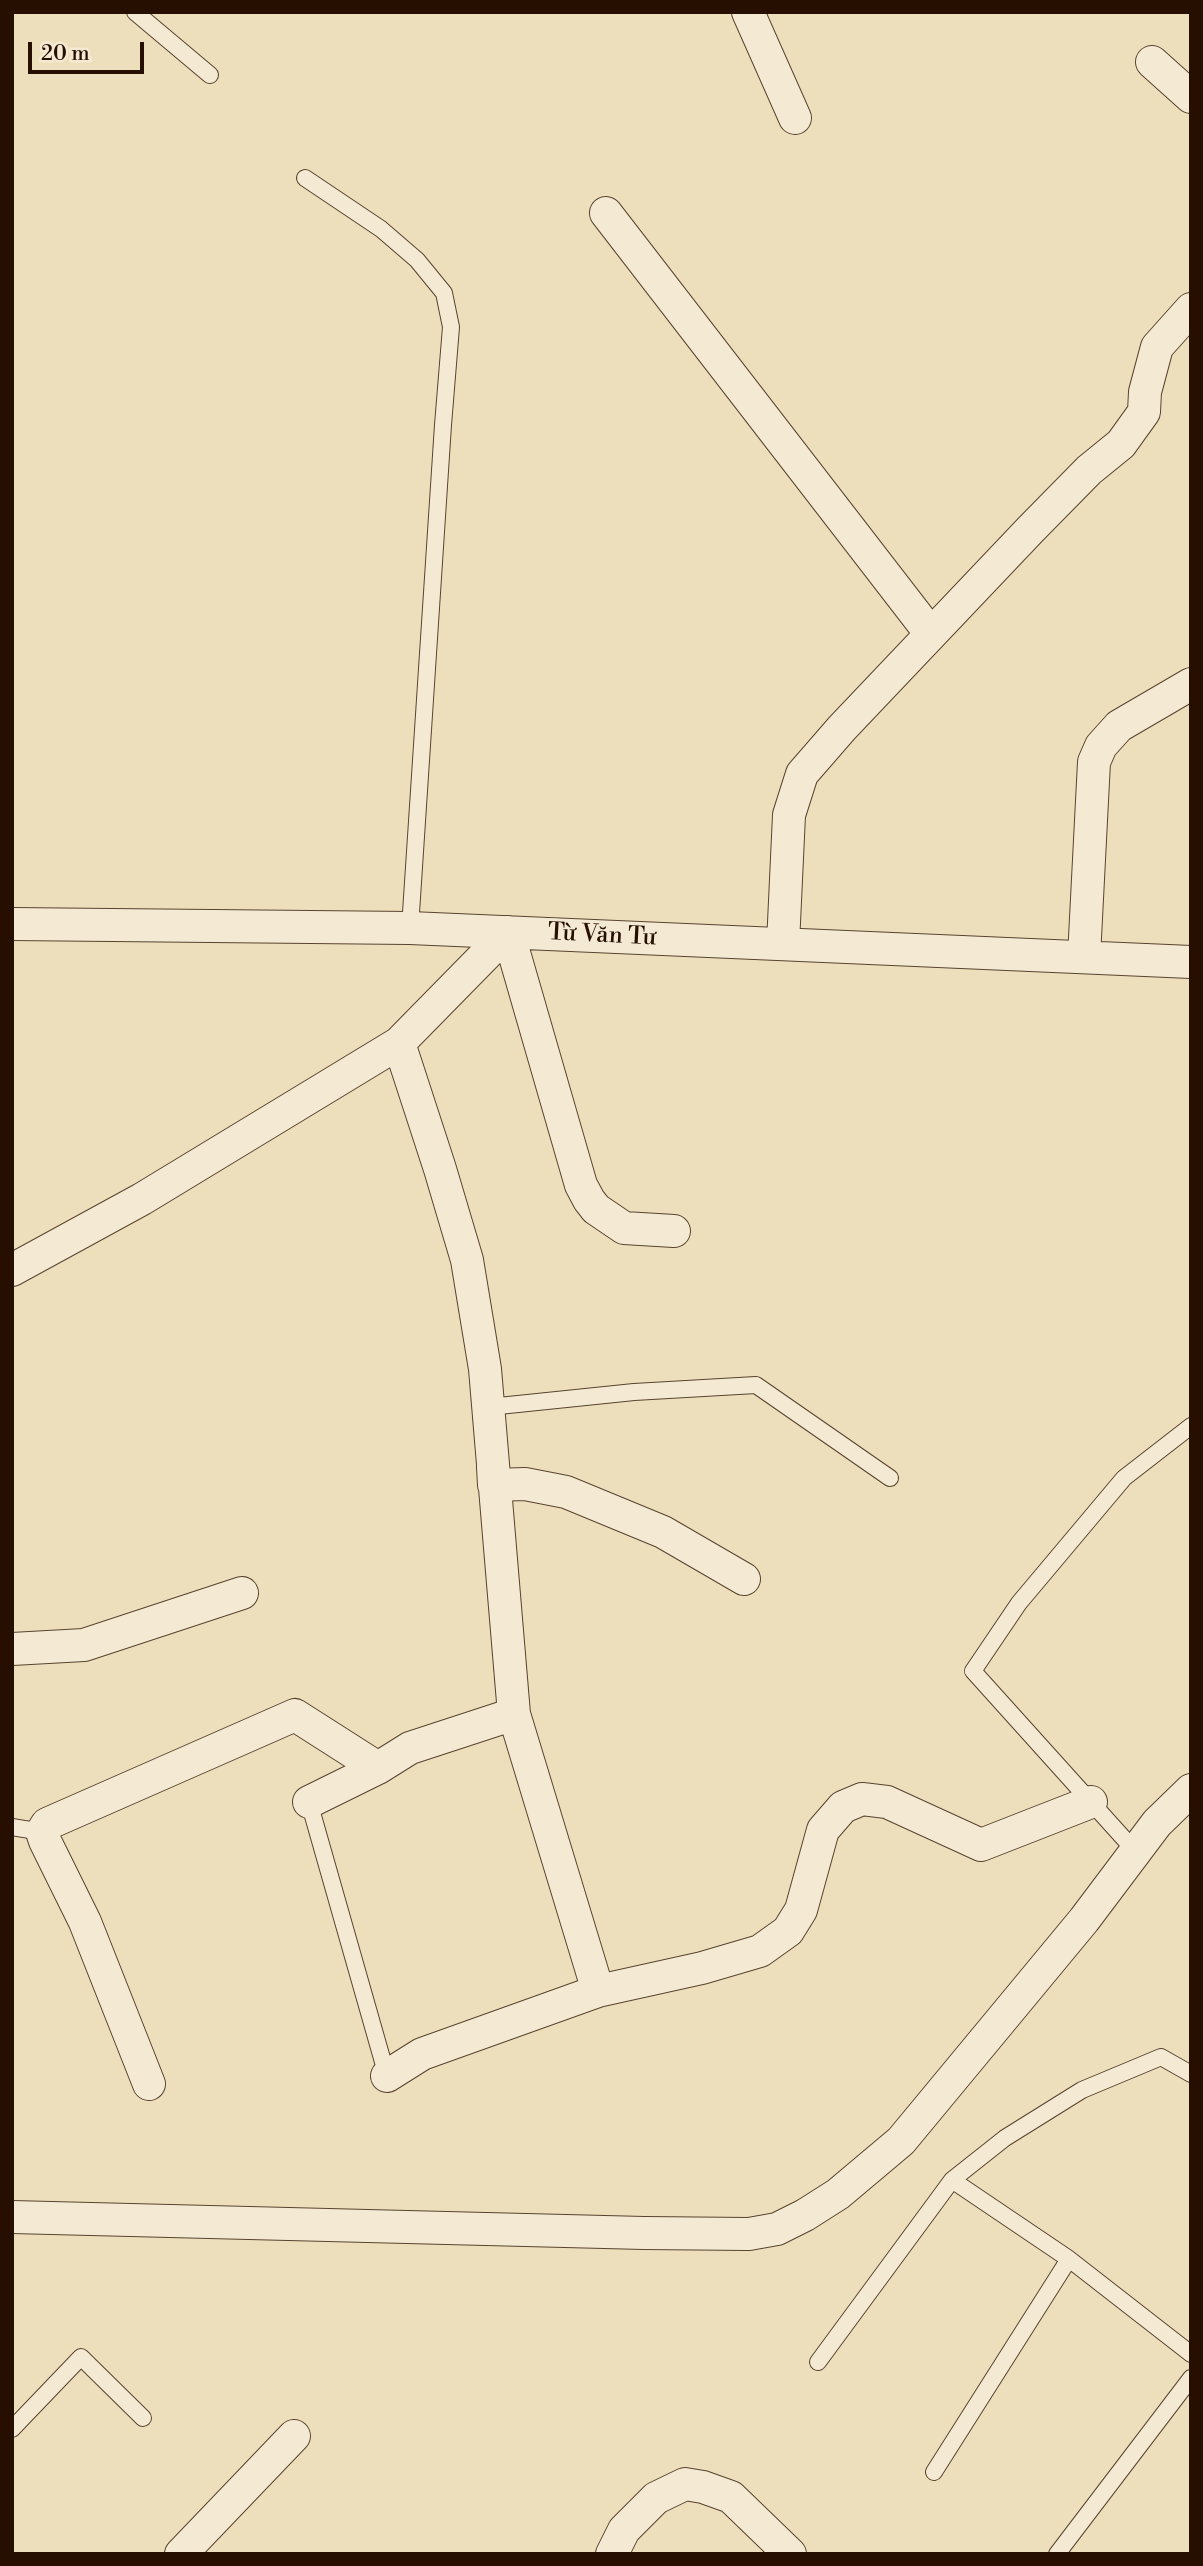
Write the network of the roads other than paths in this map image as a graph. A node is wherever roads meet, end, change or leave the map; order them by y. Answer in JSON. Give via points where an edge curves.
{"nodes":[{"id":1,"x":135,"y":12,"type":"edge"},
{"id":2,"x":748,"y":12,"type":"edge"},
{"id":3,"x":1152,"y":62,"type":"dead end"},
{"id":4,"x":210,"y":75,"type":"dead end"},
{"id":5,"x":1191,"y":97,"type":"edge"},
{"id":6,"x":795,"y":118,"type":"dead end"},
{"id":7,"x":305,"y":178,"type":"dead end"},
{"id":8,"x":607,"y":214,"type":"dead end"},
{"id":9,"x":1191,"y":309,"type":"edge"},
{"id":10,"x":932,"y":634,"type":"junction"},
{"id":11,"x":1191,"y":684,"type":"edge"},
{"id":12,"x":12,"y":924,"type":"edge"},
{"id":13,"x":410,"y":928,"type":"junction"},
{"id":14,"x":508,"y":932,"type":"junction"},
{"id":15,"x":783,"y":944,"type":"junction"},
{"id":16,"x":1084,"y":957,"type":"junction"},
{"id":17,"x":1191,"y":962,"type":"edge"},
{"id":18,"x":399,"y":1043,"type":"junction"},
{"id":19,"x":674,"y":1231,"type":"dead end"},
{"id":20,"x":12,"y":1270,"type":"edge"},
{"id":21,"x":489,"y":1407,"type":"junction"},
{"id":22,"x":1191,"y":1426,"type":"edge"},
{"id":23,"x":890,"y":1478,"type":"dead end"},
{"id":24,"x":494,"y":1485,"type":"junction"},
{"id":25,"x":744,"y":1578,"type":"dead end"},
{"id":26,"x":242,"y":1593,"type":"dead end"},
{"id":27,"x":12,"y":1649,"type":"edge"},
{"id":28,"x":514,"y":1714,"type":"junction"},
{"id":29,"x":378,"y":1768,"type":"junction"},
{"id":30,"x":1191,"y":1790,"type":"edge"},
{"id":31,"x":309,"y":1802,"type":"joint"},
{"id":32,"x":1091,"y":1802,"type":"junction"},
{"id":33,"x":27,"y":1829,"type":"edge"},
{"id":34,"x":1136,"y":1852,"type":"junction"},
{"id":35,"x":598,"y":1991,"type":"junction"},
{"id":36,"x":1191,"y":2074,"type":"edge"},
{"id":37,"x":387,"y":2077,"type":"joint"},
{"id":38,"x":149,"y":2084,"type":"dead end"},
{"id":39,"x":952,"y":2180,"type":"junction"},
{"id":40,"x":12,"y":2217,"type":"edge"},
{"id":41,"x":1069,"y":2259,"type":"junction"},
{"id":42,"x":1191,"y":2354,"type":"edge"},
{"id":43,"x":818,"y":2362,"type":"dead end"},
{"id":44,"x":1191,"y":2378,"type":"edge"},
{"id":45,"x":143,"y":2418,"type":"dead end"},
{"id":46,"x":12,"y":2429,"type":"edge"},
{"id":47,"x":294,"y":2436,"type":"dead end"},
{"id":48,"x":934,"y":2472,"type":"dead end"},
{"id":49,"x":181,"y":2554,"type":"edge"},
{"id":50,"x":612,"y":2554,"type":"edge"},
{"id":51,"x":790,"y":2554,"type":"edge"},
{"id":52,"x":1057,"y":2554,"type":"edge"}],
"edges":[{"from":1,"to":4,"type":"lane"},
{"from":2,"to":6,"type":"street"},
{"from":3,"to":5,"type":"street"},
{"from":7,"to":13,"type":"lane","via":[[381,229],[417,260],[444,293],[451,327]]},
{"from":8,"to":10,"type":"street"},
{"from":9,"to":10,"type":"street","via":[[1157,347],[1144,412],[1121,444],[1069,490]]},
{"from":10,"to":15,"type":"street","via":[[802,774],[789,815]]},
{"from":11,"to":16,"type":"street","via":[[1119,726],[1094,762]]},
{"from":12,"to":13,"type":"street","name":"Từ Văn Tư"},
{"from":13,"to":14,"type":"street","name":"Từ Văn Tư"},
{"from":14,"to":15,"type":"street","name":"Từ Văn Tư"},
{"from":14,"to":18,"type":"street"},
{"from":14,"to":19,"type":"street","via":[[589,1200],[624,1228]]},
{"from":15,"to":16,"type":"street","name":"Từ Văn Tư"},
{"from":16,"to":17,"type":"street","name":"Từ Văn Tư"},
{"from":18,"to":20,"type":"street","via":[[142,1199]]},
{"from":18,"to":21,"type":"street","via":[[467,1260]]},
{"from":21,"to":23,"type":"lane","via":[[756,1385]]},
{"from":21,"to":24,"type":"street"},
{"from":22,"to":32,"type":"lane","via":[[1124,1478],[1019,1603],[973,1671]]},
{"from":24,"to":25,"type":"street","via":[[525,1484],[566,1492],[663,1532]]},
{"from":24,"to":28,"type":"street"},
{"from":26,"to":27,"type":"street","via":[[84,1645]]},
{"from":28,"to":29,"type":"street","via":[[410,1748]]},
{"from":28,"to":35,"type":"street"},
{"from":29,"to":31,"type":"street"},
{"from":29,"to":33,"type":"street","via":[[295,1715]]},
{"from":30,"to":34,"type":"street","via":[[1157,1823]]},
{"from":31,"to":37,"type":"lane"},
{"from":32,"to":34,"type":"lane"},
{"from":32,"to":35,"type":"street","via":[[981,1845],[887,1802],[862,1798],[843,1807],[823,1830],[801,1910],[788,1931],[760,1951]]},
{"from":33,"to":38,"type":"street","via":[[85,1922]]},
{"from":34,"to":40,"type":"street","via":[[1043,1972],[901,2141],[838,2194],[777,2229],[749,2234],[630,2233]]},
{"from":35,"to":37,"type":"street","via":[[422,2054]]},
{"from":36,"to":39,"type":"lane","via":[[1161,2057],[1082,2090],[1005,2138]]},
{"from":39,"to":41,"type":"lane"},
{"from":39,"to":43,"type":"lane"},
{"from":41,"to":42,"type":"lane"},
{"from":41,"to":48,"type":"lane"},
{"from":44,"to":52,"type":"lane"},
{"from":45,"to":46,"type":"lane","via":[[80,2357]]},
{"from":47,"to":49,"type":"street"},
{"from":50,"to":51,"type":"street","via":[[624,2530],[656,2498],[685,2484],[731,2497]]}]}
